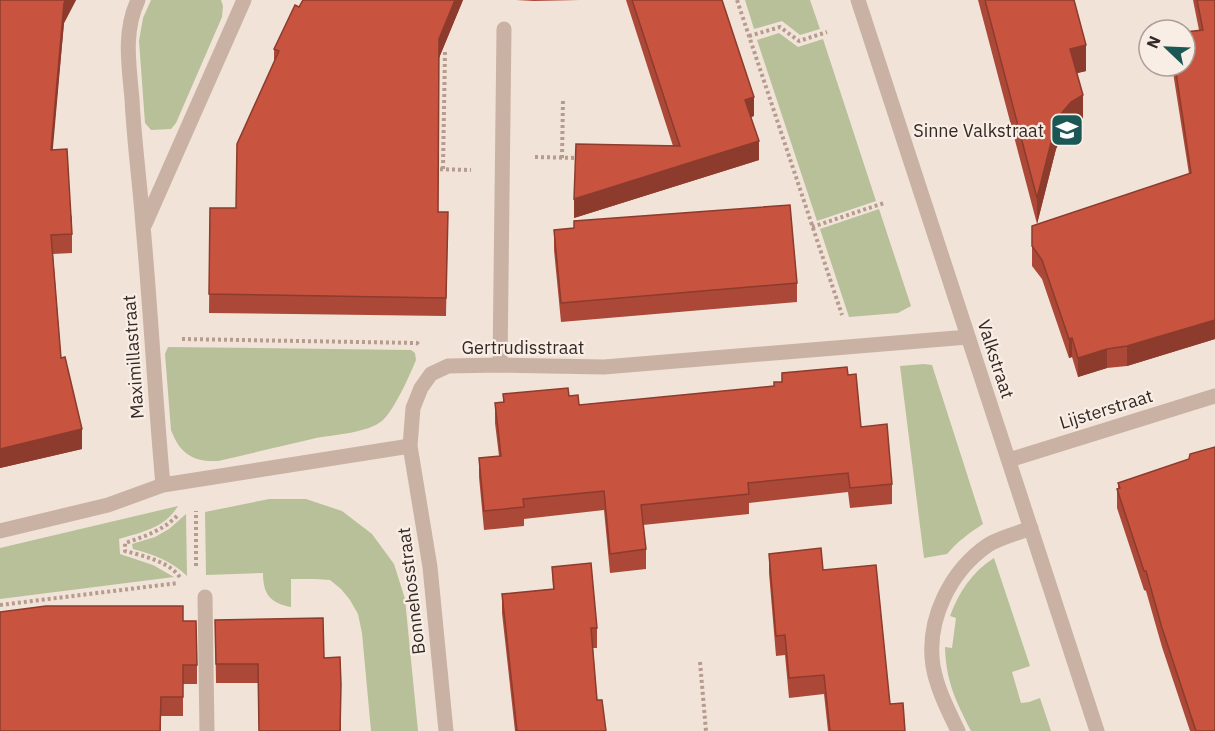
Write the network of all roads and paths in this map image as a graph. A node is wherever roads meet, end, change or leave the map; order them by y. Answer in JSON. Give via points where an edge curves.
{"nodes":[{"id":1,"x":138,"y":0,"type":"edge"},
{"id":2,"x":244,"y":0,"type":"edge"},
{"id":3,"x":737,"y":0,"type":"edge"},
{"id":4,"x":858,"y":0,"type":"edge"},
{"id":5,"x":504,"y":29,"type":"dead end"},
{"id":6,"x":827,"y":32,"type":"dead end"},
{"id":7,"x":749,"y":36,"type":"junction"},
{"id":8,"x":445,"y":51,"type":"dead end"},
{"id":9,"x":563,"y":99,"type":"dead end"},
{"id":10,"x":562,"y":158,"type":"junction"},
{"id":11,"x":585,"y":158,"type":"edge"},
{"id":12,"x":502,"y":163,"type":"junction"},
{"id":13,"x":432,"y":169,"type":"edge"},
{"id":14,"x":443,"y":169,"type":"junction"},
{"id":15,"x":884,"y":203,"type":"dead end"},
{"id":16,"x":144,"y":226,"type":"junction"},
{"id":17,"x":812,"y":227,"type":"junction"},
{"id":18,"x":968,"y":337,"type":"junction"},
{"id":19,"x":151,"y":339,"type":"junction"},
{"id":20,"x":844,"y":347,"type":"junction"},
{"id":21,"x":500,"y":365,"type":"junction"},
{"id":22,"x":448,"y":366,"type":"junction"},
{"id":23,"x":1215,"y":396,"type":"edge"},
{"id":24,"x":410,"y":446,"type":"junction"},
{"id":25,"x":1009,"y":460,"type":"junction"},
{"id":26,"x":194,"y":480,"type":"junction"},
{"id":27,"x":163,"y":485,"type":"junction"},
{"id":28,"x":196,"y":498,"type":"junction"},
{"id":29,"x":1031,"y":528,"type":"junction"},
{"id":30,"x":0,"y":531,"type":"edge"},
{"id":31,"x":196,"y":560,"type":"dead end"},
{"id":32,"x":205,"y":597,"type":"dead end"},
{"id":33,"x":0,"y":605,"type":"edge"},
{"id":34,"x":700,"y":662,"type":"dead end"},
{"id":35,"x":207,"y":731,"type":"edge"},
{"id":36,"x":446,"y":731,"type":"edge"},
{"id":37,"x":706,"y":731,"type":"edge"},
{"id":38,"x":958,"y":731,"type":"edge"},
{"id":39,"x":1097,"y":731,"type":"edge"}],
"edges":[{"from":1,"to":16,"type":"street","name":"Maximillastraat","via":[[130,21],[128,44]]},
{"from":2,"to":16,"type":"street","name":"Maximillastraat"},
{"from":3,"to":7,"type":"path"},
{"from":4,"to":18,"type":"street","name":"Valkstraat"},
{"from":5,"to":12,"type":"street"},
{"from":6,"to":7,"type":"path","via":[[799,41],[780,27]]},
{"from":7,"to":17,"type":"path"},
{"from":8,"to":14,"type":"path"},
{"from":9,"to":10,"type":"path"},
{"from":10,"to":11,"type":"path"},
{"from":10,"to":12,"type":"path"},
{"from":12,"to":14,"type":"path"},
{"from":12,"to":21,"type":"street"},
{"from":13,"to":14,"type":"path"},
{"from":15,"to":17,"type":"path"},
{"from":16,"to":19,"type":"street","name":"Maximillastraat"},
{"from":17,"to":20,"type":"path","via":[[842,318]]},
{"from":18,"to":20,"type":"street","name":"Gertrudisstraat"},
{"from":18,"to":25,"type":"street","name":"Valkstraat"},
{"from":19,"to":22,"type":"path","via":[[417,343]]},
{"from":19,"to":27,"type":"street","name":"Maximillastraat"},
{"from":20,"to":21,"type":"street","name":"Gertrudisstraat","via":[[604,368]]},
{"from":21,"to":22,"type":"street","name":"Gertrudisstraat"},
{"from":22,"to":24,"type":"street","name":"Gertrudisstraat","via":[[431,374],[421,388],[413,408]]},
{"from":23,"to":25,"type":"street","name":"Lijsterstraat"},
{"from":24,"to":26,"type":"street"},
{"from":24,"to":36,"type":"street","name":"Bonnehosstraat","via":[[430,567]]},
{"from":25,"to":29,"type":"street","name":"Valkstraat"},
{"from":26,"to":27,"type":"street"},
{"from":26,"to":28,"type":"path"},
{"from":27,"to":30,"type":"street","via":[[108,505]]},
{"from":28,"to":31,"type":"path"},
{"from":28,"to":33,"type":"path","via":[[167,525],[125,543],[126,551],[171,568],[183,582]]},
{"from":29,"to":38,"type":"street","via":[[990,544],[970,561],[951,582],[939,608],[932,637],[933,666],[940,694]]},
{"from":29,"to":39,"type":"street","name":"Valkstraat"},
{"from":32,"to":35,"type":"street"},
{"from":34,"to":37,"type":"path"}]}
